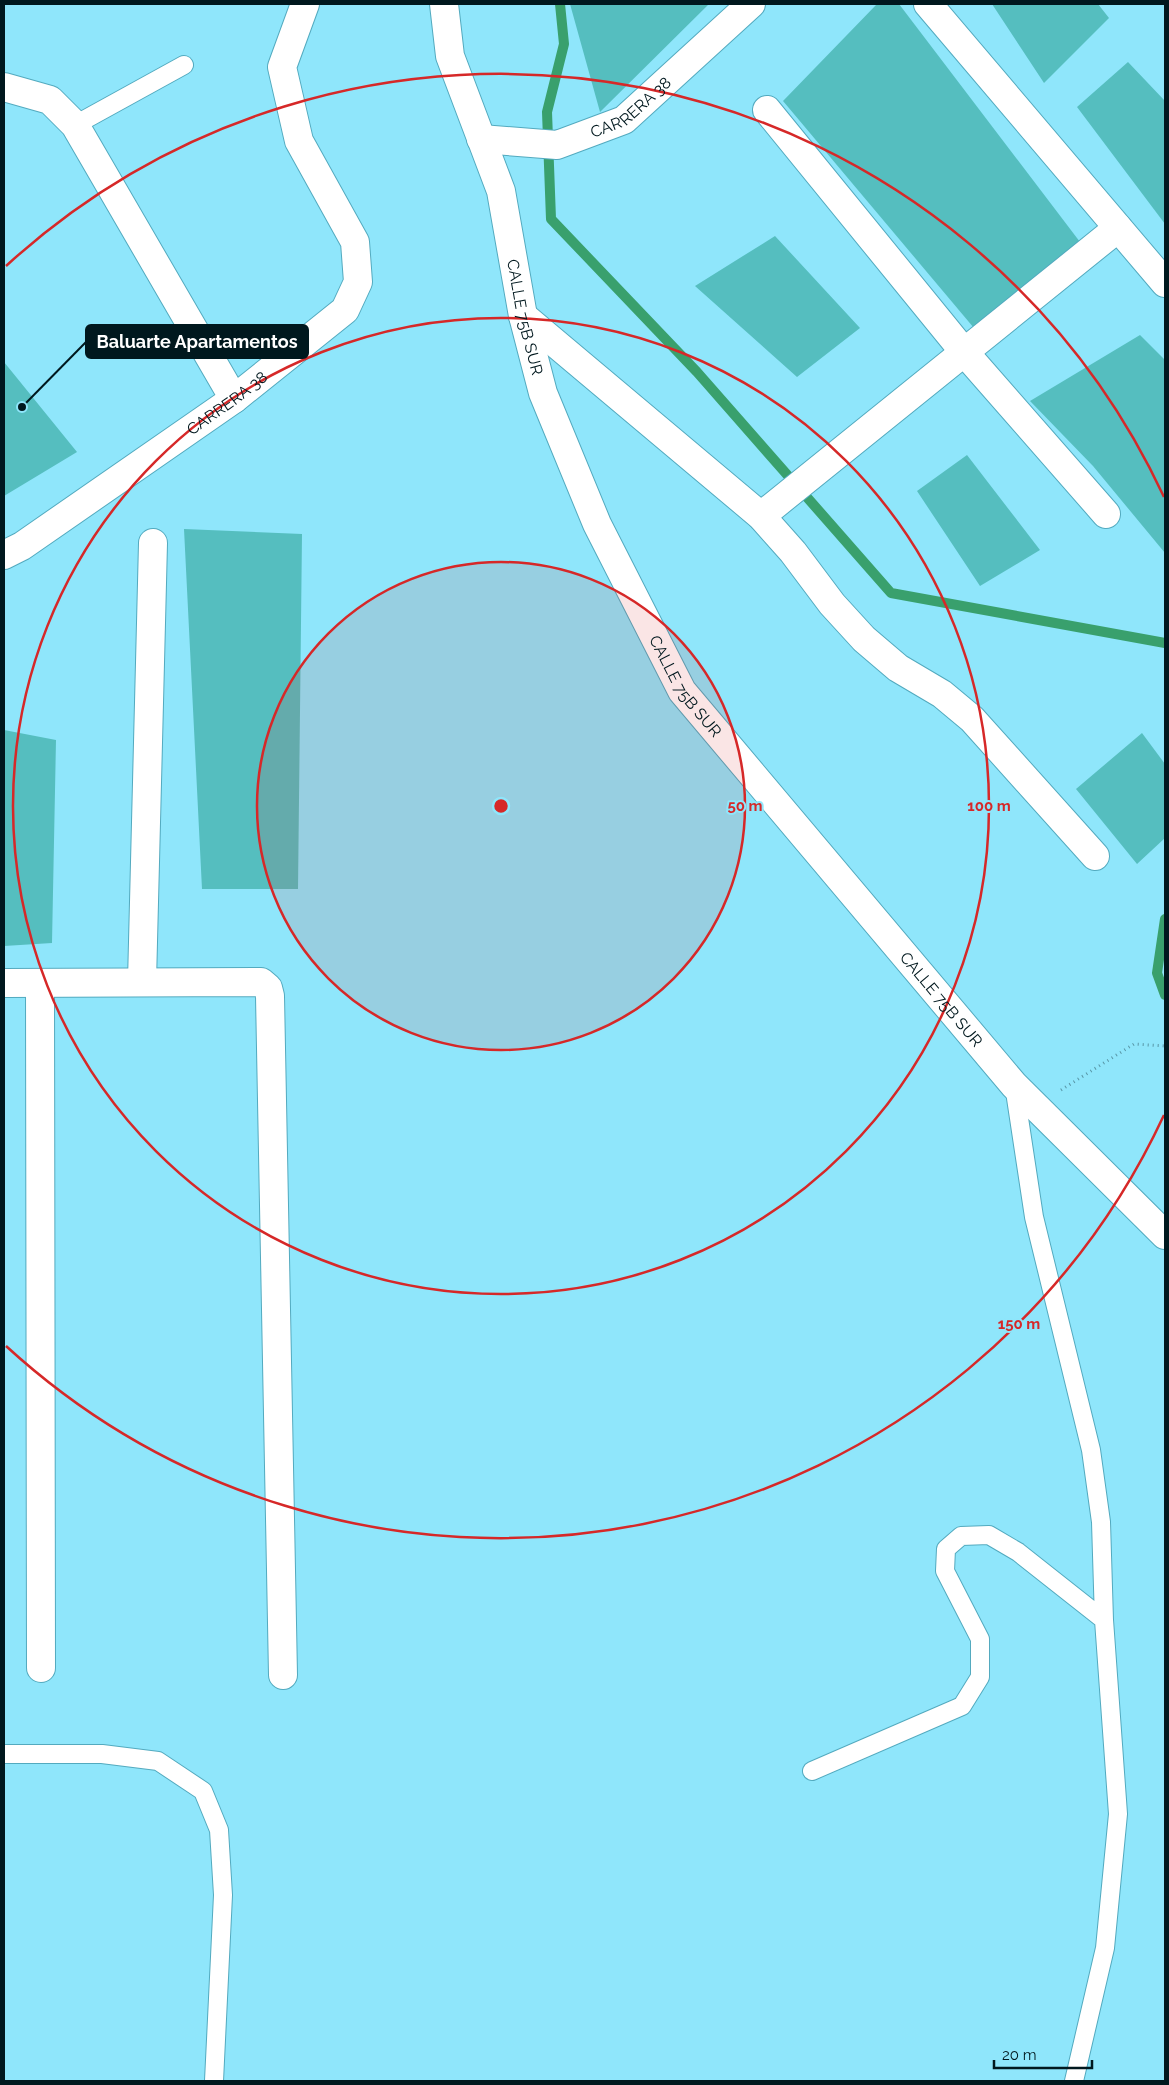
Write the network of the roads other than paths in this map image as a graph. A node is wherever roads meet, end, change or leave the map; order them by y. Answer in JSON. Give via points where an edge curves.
{"nodes":[{"id":1,"x":305,"y":4,"type":"edge"},
{"id":2,"x":444,"y":4,"type":"edge"},
{"id":3,"x":750,"y":4,"type":"edge"},
{"id":4,"x":928,"y":4,"type":"edge"},
{"id":5,"x":184,"y":65,"type":"dead end"},
{"id":6,"x":4,"y":87,"type":"edge"},
{"id":7,"x":767,"y":110,"type":"dead end"},
{"id":8,"x":75,"y":125,"type":"junction"},
{"id":9,"x":481,"y":139,"type":"junction"},
{"id":10,"x":1118,"y":228,"type":"junction"},
{"id":11,"x":1165,"y":283,"type":"edge"},
{"id":12,"x":524,"y":316,"type":"junction"},
{"id":13,"x":965,"y":353,"type":"junction"},
{"id":14,"x":234,"y":399,"type":"junction"},
{"id":15,"x":1106,"y":514,"type":"dead end"},
{"id":16,"x":761,"y":516,"type":"junction"},
{"id":17,"x":152,"y":543,"type":"dead end"},
{"id":18,"x":4,"y":555,"type":"edge"},
{"id":19,"x":1095,"y":856,"type":"dead end"},
{"id":20,"x":142,"y":982,"type":"junction"},
{"id":21,"x":4,"y":983,"type":"edge"},
{"id":22,"x":40,"y":984,"type":"junction"},
{"id":23,"x":1014,"y":1086,"type":"junction"},
{"id":24,"x":1165,"y":1235,"type":"edge"},
{"id":25,"x":1104,"y":1620,"type":"junction"},
{"id":26,"x":41,"y":1668,"type":"dead end"},
{"id":27,"x":283,"y":1675,"type":"dead end"},
{"id":28,"x":4,"y":1754,"type":"edge"},
{"id":29,"x":812,"y":1771,"type":"dead end"},
{"id":30,"x":214,"y":2081,"type":"edge"},
{"id":31,"x":1074,"y":2081,"type":"edge"}],
"edges":[{"from":1,"to":14,"type":"street","name":"CARRERA 38","via":[[282,68],[299,141],[355,242],[358,282],[345,310]]},
{"from":2,"to":9,"type":"street","name":"CALLE 75B SUR","via":[[450,56]]},
{"from":3,"to":9,"type":"street","name":"CARRERA 38","via":[[624,120],[549,144]]},
{"from":4,"to":10,"type":"street"},
{"from":5,"to":8,"type":"lane"},
{"from":6,"to":8,"type":"street","via":[[50,100]]},
{"from":7,"to":13,"type":"street"},
{"from":8,"to":14,"type":"street"},
{"from":9,"to":12,"type":"street","name":"CALLE 75B SUR","via":[[501,191]]},
{"from":10,"to":11,"type":"street"},
{"from":10,"to":13,"type":"street"},
{"from":12,"to":16,"type":"street"},
{"from":12,"to":23,"type":"street","name":"CALLE 75B SUR","via":[[544,393],[597,524],[682,691]]},
{"from":13,"to":15,"type":"street"},
{"from":13,"to":16,"type":"street"},
{"from":14,"to":18,"type":"street","name":"CARRERA 38","via":[[22,546]]},
{"from":16,"to":19,"type":"street","via":[[864,639],[898,668],[942,694],[972,719]]},
{"from":17,"to":20,"type":"street"},
{"from":20,"to":22,"type":"street"},
{"from":20,"to":27,"type":"street","via":[[261,982],[268,988],[270,996]]},
{"from":21,"to":22,"type":"street"},
{"from":22,"to":26,"type":"street"},
{"from":23,"to":24,"type":"street","name":"CALLE 75B SUR"},
{"from":23,"to":25,"type":"lane","via":[[1034,1217],[1091,1450],[1101,1522]]},
{"from":25,"to":29,"type":"lane","via":[[1018,1552],[996,1539],[989,1535],[961,1536],[946,1549],[945,1571],[980,1639],[980,1677],[962,1706]]},
{"from":25,"to":31,"type":"lane","via":[[1118,1814],[1105,1948]]},
{"from":28,"to":30,"type":"lane","via":[[102,1754],[158,1761],[203,1791],[219,1830],[223,1895]]}]}
